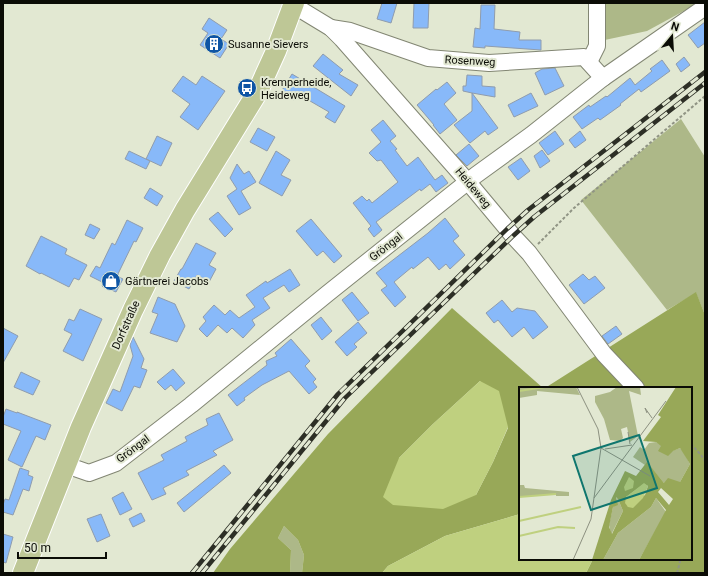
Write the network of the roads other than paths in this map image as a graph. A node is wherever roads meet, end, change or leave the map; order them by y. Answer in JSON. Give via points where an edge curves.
{"nodes":[{"id":1,"x":597,"y":3,"type":"edge"},
{"id":2,"x":294,"y":4,"type":"edge"},
{"id":3,"x":705,"y":7,"type":"edge"},
{"id":4,"x":331,"y":28,"type":"junction"},
{"id":5,"x":589,"y":62,"type":"junction"},
{"id":6,"x":603,"y":78,"type":"junction"},
{"id":7,"x":468,"y":182,"type":"junction"},
{"id":8,"x":635,"y":387,"type":"edge"},
{"id":9,"x":66,"y":465,"type":"junction"},
{"id":10,"x":23,"y":573,"type":"edge"}],
"edges":[{"from":1,"to":5,"type":"street","via":[[596,46]]},
{"from":2,"to":4,"type":"street","name":"Heideweg"},
{"from":2,"to":9,"type":"main road","name":"Dorfstraße","via":[[257,93],[160,255],[133,310]]},
{"from":3,"to":6,"type":"street","name":"Gröngal"},
{"from":4,"to":5,"type":"street","name":"Rosenweg","via":[[350,31],[428,58],[489,63],[584,57]]},
{"from":4,"to":7,"type":"street","name":"Heideweg"},
{"from":5,"to":6,"type":"street"},
{"from":6,"to":7,"type":"street","name":"Gröngal"},
{"from":7,"to":8,"type":"street","name":"Heideweg","via":[[529,253],[604,354]]},
{"from":7,"to":9,"type":"street","name":"Gröngal","via":[[116,463],[89,473]]},
{"from":9,"to":10,"type":"main road","name":"Dorfstraße"}]}
